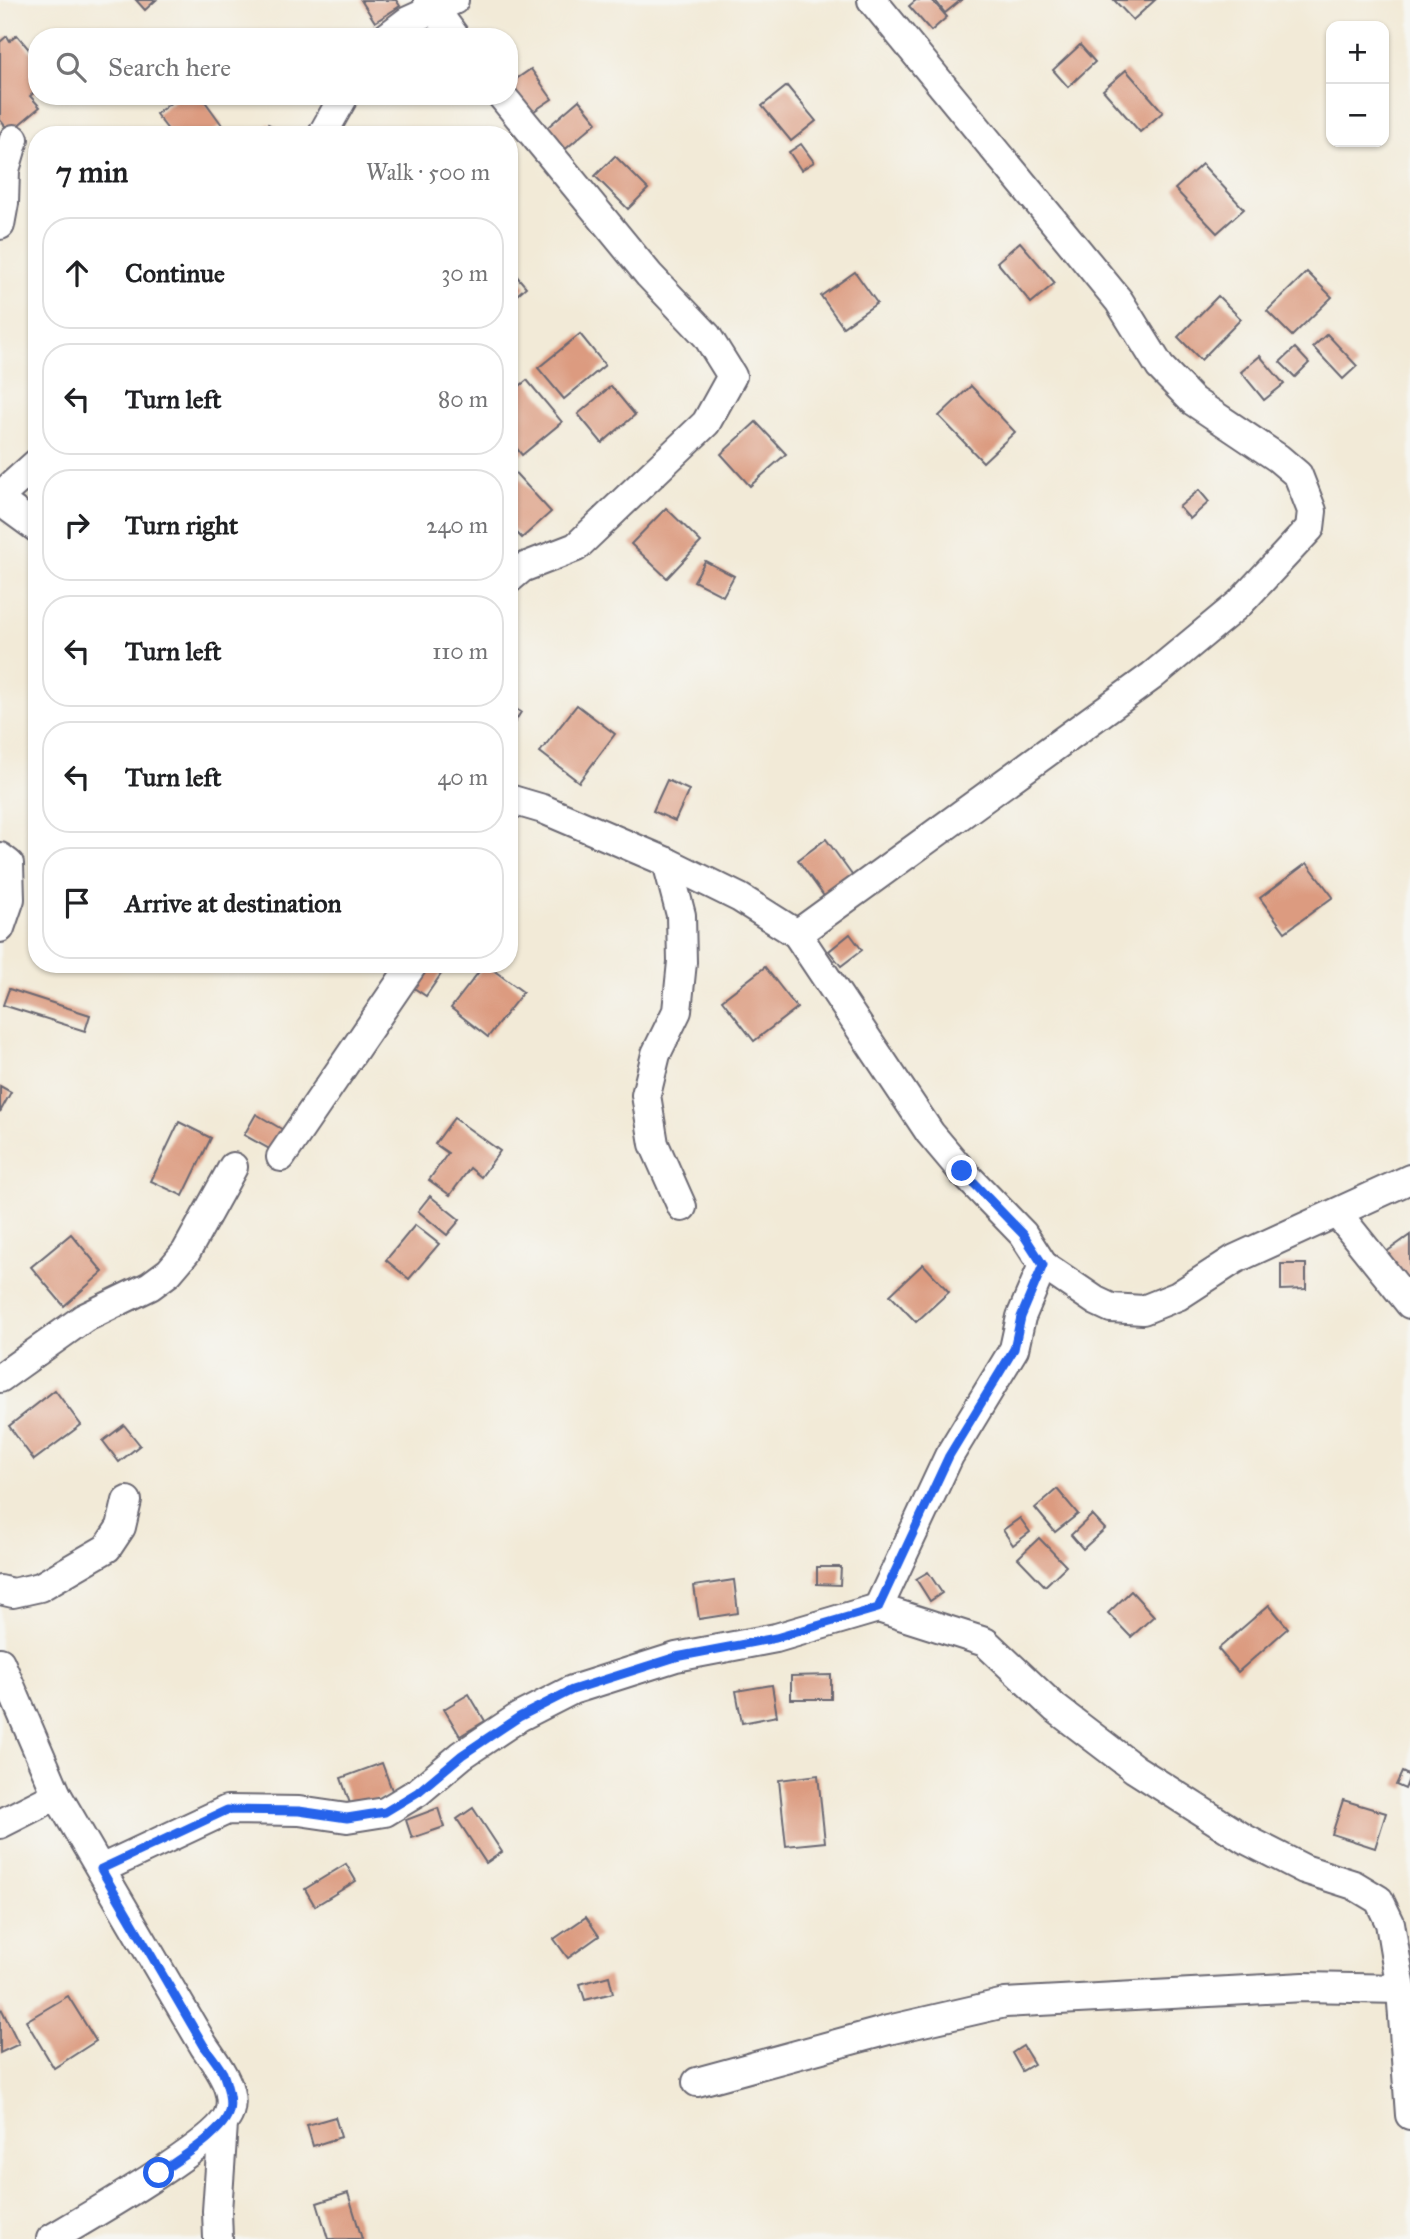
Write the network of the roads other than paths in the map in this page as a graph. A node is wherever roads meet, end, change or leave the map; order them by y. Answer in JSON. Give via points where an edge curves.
{"nodes":[{"id":1,"x":872,"y":0,"type":"edge"},
{"id":2,"x":438,"y":3,"type":"edge"},
{"id":3,"x":399,"y":28,"type":"edge"},
{"id":4,"x":450,"y":28,"type":"edge"},
{"id":5,"x":339,"y":105,"type":"edge"},
{"id":6,"x":509,"y":105,"type":"edge"},
{"id":7,"x":327,"y":126,"type":"edge"},
{"id":8,"x":14,"y":139,"type":"dead end"},
{"id":9,"x":0,"y":225,"type":"edge"},
{"id":10,"x":28,"y":471,"type":"edge"},
{"id":11,"x":0,"y":496,"type":"edge"},
{"id":12,"x":0,"y":501,"type":"edge"},
{"id":13,"x":28,"y":521,"type":"edge"},
{"id":14,"x":518,"y":571,"type":"edge"},
{"id":15,"x":518,"y":807,"type":"edge"},
{"id":16,"x":0,"y":857,"type":"edge"},
{"id":17,"x":667,"y":862,"type":"junction"},
{"id":18,"x":0,"y":928,"type":"edge"},
{"id":19,"x":797,"y":934,"type":"junction"},
{"id":20,"x":407,"y":973,"type":"edge"},
{"id":21,"x":281,"y":1157,"type":"dead end"},
{"id":22,"x":233,"y":1167,"type":"dead end"},
{"id":23,"x":1410,"y":1179,"type":"edge"},
{"id":24,"x":682,"y":1206,"type":"dead end"},
{"id":25,"x":1337,"y":1213,"type":"junction"},
{"id":26,"x":1043,"y":1265,"type":"junction"},
{"id":27,"x":1410,"y":1304,"type":"edge"},
{"id":28,"x":0,"y":1378,"type":"edge"},
{"id":29,"x":127,"y":1501,"type":"dead end"},
{"id":30,"x":0,"y":1590,"type":"edge"},
{"id":31,"x":878,"y":1608,"type":"junction"},
{"id":32,"x":0,"y":1662,"type":"edge"},
{"id":33,"x":57,"y":1795,"type":"junction"},
{"id":34,"x":0,"y":1824,"type":"edge"},
{"id":35,"x":101,"y":1869,"type":"junction"},
{"id":36,"x":1401,"y":1989,"type":"junction"},
{"id":37,"x":697,"y":2082,"type":"dead end"},
{"id":38,"x":1410,"y":2115,"type":"edge"},
{"id":39,"x":223,"y":2124,"type":"junction"},
{"id":40,"x":51,"y":2239,"type":"edge"},
{"id":41,"x":218,"y":2239,"type":"edge"}],
"edges":[{"from":1,"to":19,"type":"street","via":[[1119,301],[1160,367],[1193,401],[1298,475],[1312,511],[1310,528],[1240,603],[1152,677]]},
{"from":2,"to":3,"type":"street"},
{"from":2,"to":4,"type":"street"},
{"from":5,"to":7,"type":"street"},
{"from":6,"to":14,"type":"street","via":[[649,275],[707,336],[732,376],[706,423],[576,547]]},
{"from":8,"to":9,"type":"street","via":[[5,170]]},
{"from":10,"to":11,"type":"street"},
{"from":12,"to":13,"type":"street"},
{"from":15,"to":17,"type":"street","via":[[543,809]]},
{"from":16,"to":18,"type":"street","via":[[9,864],[10,899]]},
{"from":17,"to":19,"type":"street","via":[[740,898]]},
{"from":17,"to":24,"type":"street","via":[[681,915],[682,962],[677,1011],[656,1054],[646,1095],[654,1144]]},
{"from":19,"to":26,"type":"street","via":[[930,1133],[1023,1234]]},
{"from":20,"to":21,"type":"street"},
{"from":22,"to":28,"type":"street","via":[[186,1252],[169,1272],[84,1318]]},
{"from":23,"to":25,"type":"street"},
{"from":25,"to":26,"type":"street","via":[[1235,1259],[1178,1296],[1143,1310],[1111,1308]]},
{"from":25,"to":27,"type":"street"},
{"from":26,"to":31,"type":"street","via":[[1021,1317],[1014,1349],[949,1456]]},
{"from":29,"to":30,"type":"street","via":[[121,1527],[107,1548],[40,1587],[13,1593]]},
{"from":31,"to":35,"type":"street","via":[[776,1638],[676,1657],[572,1690],[519,1717],[385,1812],[347,1818],[299,1811],[227,1810]]},
{"from":31,"to":36,"type":"street","via":[[985,1642],[1055,1708],[1135,1769],[1245,1839],[1379,1900],[1390,1923]]},
{"from":32,"to":33,"type":"street"},
{"from":33,"to":34,"type":"street"},
{"from":33,"to":35,"type":"street"},
{"from":35,"to":39,"type":"street","via":[[222,2072],[231,2100]]},
{"from":36,"to":37,"type":"street","via":[[1304,1987],[1005,2003]]},
{"from":36,"to":38,"type":"street"},
{"from":39,"to":40,"type":"street","via":[[159,2173]]},
{"from":39,"to":41,"type":"street"}]}
